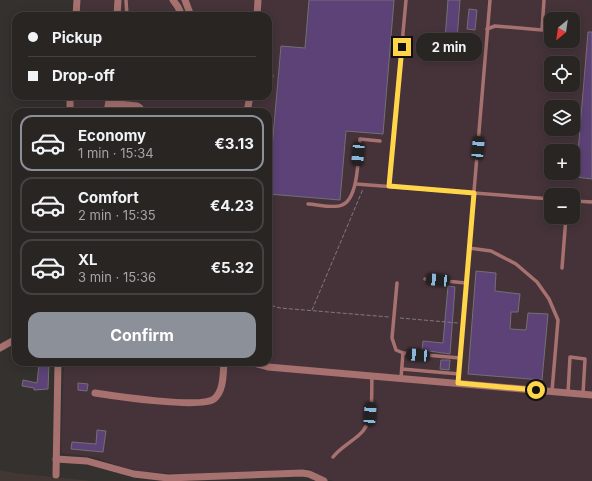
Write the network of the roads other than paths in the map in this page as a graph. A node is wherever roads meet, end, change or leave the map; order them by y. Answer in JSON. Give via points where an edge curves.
{"nodes":[{"id":1,"x":77,"y":0,"type":"edge"},
{"id":2,"x":118,"y":0,"type":"edge"},
{"id":3,"x":126,"y":0,"type":"edge"},
{"id":4,"x":173,"y":0,"type":"edge"},
{"id":5,"x":185,"y":0,"type":"edge"},
{"id":6,"x":258,"y":0,"type":"edge"},
{"id":7,"x":406,"y":0,"type":"edge"},
{"id":8,"x":490,"y":0,"type":"edge"},
{"id":9,"x":544,"y":0,"type":"edge"},
{"id":10,"x":76,"y":12,"type":"edge"},
{"id":11,"x":116,"y":12,"type":"edge"},
{"id":12,"x":127,"y":12,"type":"edge"},
{"id":13,"x":180,"y":12,"type":"edge"},
{"id":14,"x":190,"y":12,"type":"edge"},
{"id":15,"x":257,"y":12,"type":"edge"},
{"id":16,"x":487,"y":29,"type":"junction"},
{"id":17,"x":114,"y":100,"type":"edge"},
{"id":18,"x":140,"y":108,"type":"edge"},
{"id":19,"x":380,"y":141,"type":"dead end"},
{"id":20,"x":356,"y":184,"type":"junction"},
{"id":21,"x":389,"y":186,"type":"junction"},
{"id":22,"x":474,"y":193,"type":"junction"},
{"id":23,"x":544,"y":198,"type":"edge"},
{"id":24,"x":580,"y":201,"type":"edge"},
{"id":25,"x":592,"y":202,"type":"edge"},
{"id":26,"x":308,"y":204,"type":"dead end"},
{"id":27,"x":565,"y":224,"type":"edge"},
{"id":28,"x":469,"y":248,"type":"junction"},
{"id":29,"x":562,"y":268,"type":"dead end"},
{"id":30,"x":425,"y":279,"type":"dead end"},
{"id":31,"x":397,"y":283,"type":"dead end"},
{"id":32,"x":466,"y":283,"type":"junction"},
{"id":33,"x":12,"y":340,"type":"edge"},
{"id":34,"x":0,"y":348,"type":"edge"},
{"id":35,"x":403,"y":354,"type":"junction"},
{"id":36,"x":460,"y":358,"type":"junction"},
{"id":37,"x":58,"y":366,"type":"edge"},
{"id":38,"x":223,"y":366,"type":"edge"},
{"id":39,"x":262,"y":366,"type":"edge"},
{"id":40,"x":402,"y":369,"type":"junction"},
{"id":41,"x":459,"y":374,"type":"junction"},
{"id":42,"x":372,"y":376,"type":"junction"},
{"id":43,"x":401,"y":378,"type":"junction"},
{"id":44,"x":458,"y":383,"type":"junction"},
{"id":45,"x":552,"y":391,"type":"junction"},
{"id":46,"x":568,"y":392,"type":"junction"},
{"id":47,"x":95,"y":393,"type":"dead end"},
{"id":48,"x":582,"y":394,"type":"junction"},
{"id":49,"x":592,"y":395,"type":"edge"},
{"id":50,"x":333,"y":457,"type":"dead end"},
{"id":51,"x":56,"y":459,"type":"junction"},
{"id":52,"x":56,"y":475,"type":"dead end"},
{"id":53,"x":324,"y":481,"type":"edge"}],
"edges":[{"from":1,"to":10,"type":"street"},
{"from":2,"to":11,"type":"street"},
{"from":3,"to":12,"type":"lane"},
{"from":4,"to":13,"type":"street"},
{"from":5,"to":14,"type":"street"},
{"from":6,"to":15,"type":"street"},
{"from":7,"to":21,"type":"lane"},
{"from":8,"to":16,"type":"lane"},
{"from":9,"to":16,"type":"lane","via":[[542,30],[495,26]]},
{"from":16,"to":22,"type":"lane"},
{"from":17,"to":18,"type":"street"},
{"from":19,"to":20,"type":"lane","via":[[360,139]]},
{"from":20,"to":21,"type":"lane"},
{"from":20,"to":26,"type":"lane","via":[[349,198],[341,206]]},
{"from":21,"to":22,"type":"lane"},
{"from":22,"to":23,"type":"lane"},
{"from":22,"to":28,"type":"lane"},
{"from":24,"to":25,"type":"lane"},
{"from":27,"to":29,"type":"lane"},
{"from":28,"to":32,"type":"lane"},
{"from":28,"to":45,"type":"lane","via":[[491,251],[516,264],[539,285],[549,299],[558,320]]},
{"from":30,"to":32,"type":"lane"},
{"from":31,"to":35,"type":"lane","via":[[392,342],[397,352]]},
{"from":32,"to":36,"type":"lane"},
{"from":33,"to":34,"type":"street"},
{"from":35,"to":36,"type":"lane"},
{"from":35,"to":40,"type":"lane"},
{"from":36,"to":41,"type":"lane"},
{"from":37,"to":51,"type":"street"},
{"from":38,"to":47,"type":"street","via":[[220,392],[215,399],[205,403],[127,398]]},
{"from":39,"to":42,"type":"street"},
{"from":40,"to":41,"type":"lane"},
{"from":40,"to":43,"type":"lane"},
{"from":41,"to":44,"type":"lane"},
{"from":42,"to":43,"type":"street"},
{"from":42,"to":50,"type":"lane","via":[[367,425],[360,435]]},
{"from":43,"to":44,"type":"street"},
{"from":44,"to":45,"type":"street"},
{"from":45,"to":46,"type":"street"},
{"from":46,"to":48,"type":"street"},
{"from":46,"to":48,"type":"lane","via":[[570,358],[585,359]]},
{"from":48,"to":49,"type":"street"},
{"from":51,"to":52,"type":"street"},
{"from":51,"to":53,"type":"street","via":[[87,461],[134,474],[160,477],[302,473]]}]}
